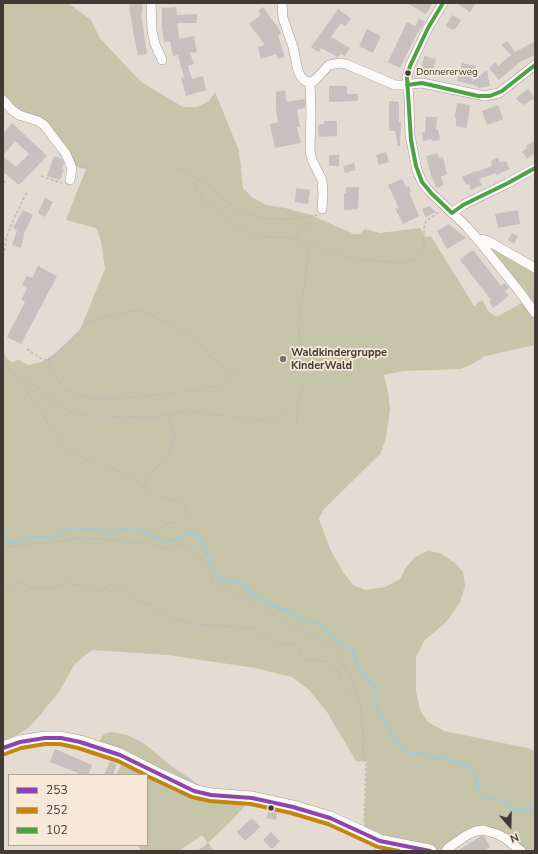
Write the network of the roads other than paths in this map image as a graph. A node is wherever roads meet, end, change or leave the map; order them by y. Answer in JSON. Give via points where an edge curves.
{"nodes":[{"id":1,"x":151,"y":3,"type":"edge"},
{"id":2,"x":282,"y":3,"type":"edge"},
{"id":3,"x":443,"y":3,"type":"edge"},
{"id":4,"x":162,"y":60,"type":"dead end"},
{"id":5,"x":535,"y":65,"type":"edge"},
{"id":6,"x":310,"y":82,"type":"junction"},
{"id":7,"x":407,"y":85,"type":"junction"},
{"id":8,"x":3,"y":100,"type":"edge"},
{"id":9,"x":535,"y":168,"type":"edge"},
{"id":10,"x":70,"y":180,"type":"dead end"},
{"id":11,"x":319,"y":213,"type":"road end"},
{"id":12,"x":452,"y":213,"type":"junction"},
{"id":13,"x":479,"y":241,"type":"junction"},
{"id":14,"x":535,"y":268,"type":"edge"},
{"id":15,"x":535,"y":313,"type":"edge"},
{"id":16,"x":3,"y":748,"type":"edge"},
{"id":17,"x":381,"y":846,"type":"edge"},
{"id":18,"x":430,"y":851,"type":"edge"},
{"id":19,"x":446,"y":851,"type":"edge"},
{"id":20,"x":521,"y":851,"type":"edge"}],
"edges":[{"from":1,"to":4,"type":"street","via":[[152,32]]},
{"from":2,"to":6,"type":"street","via":[[298,71],[305,81]]},
{"from":3,"to":7,"type":"street","via":[[410,66]]},
{"from":5,"to":7,"type":"street","via":[[502,91],[490,96],[478,96],[422,82]]},
{"from":6,"to":7,"type":"street","via":[[329,65],[340,63],[395,85]]},
{"from":6,"to":11,"type":"street","via":[[310,150],[322,180],[323,194]]},
{"from":7,"to":12,"type":"street","via":[[410,135],[417,170],[426,188]]},
{"from":8,"to":10,"type":"street","via":[[19,116],[44,125],[70,162]]},
{"from":9,"to":12,"type":"street"},
{"from":12,"to":13,"type":"street"},
{"from":13,"to":14,"type":"street","via":[[488,241]]},
{"from":13,"to":15,"type":"street"},
{"from":16,"to":17,"type":"street","via":[[45,738],[80,742],[120,755],[194,791],[252,798],[330,818],[363,833]]},
{"from":17,"to":18,"type":"street"},
{"from":19,"to":20,"type":"street","via":[[467,835],[483,830],[501,836]]}]}
